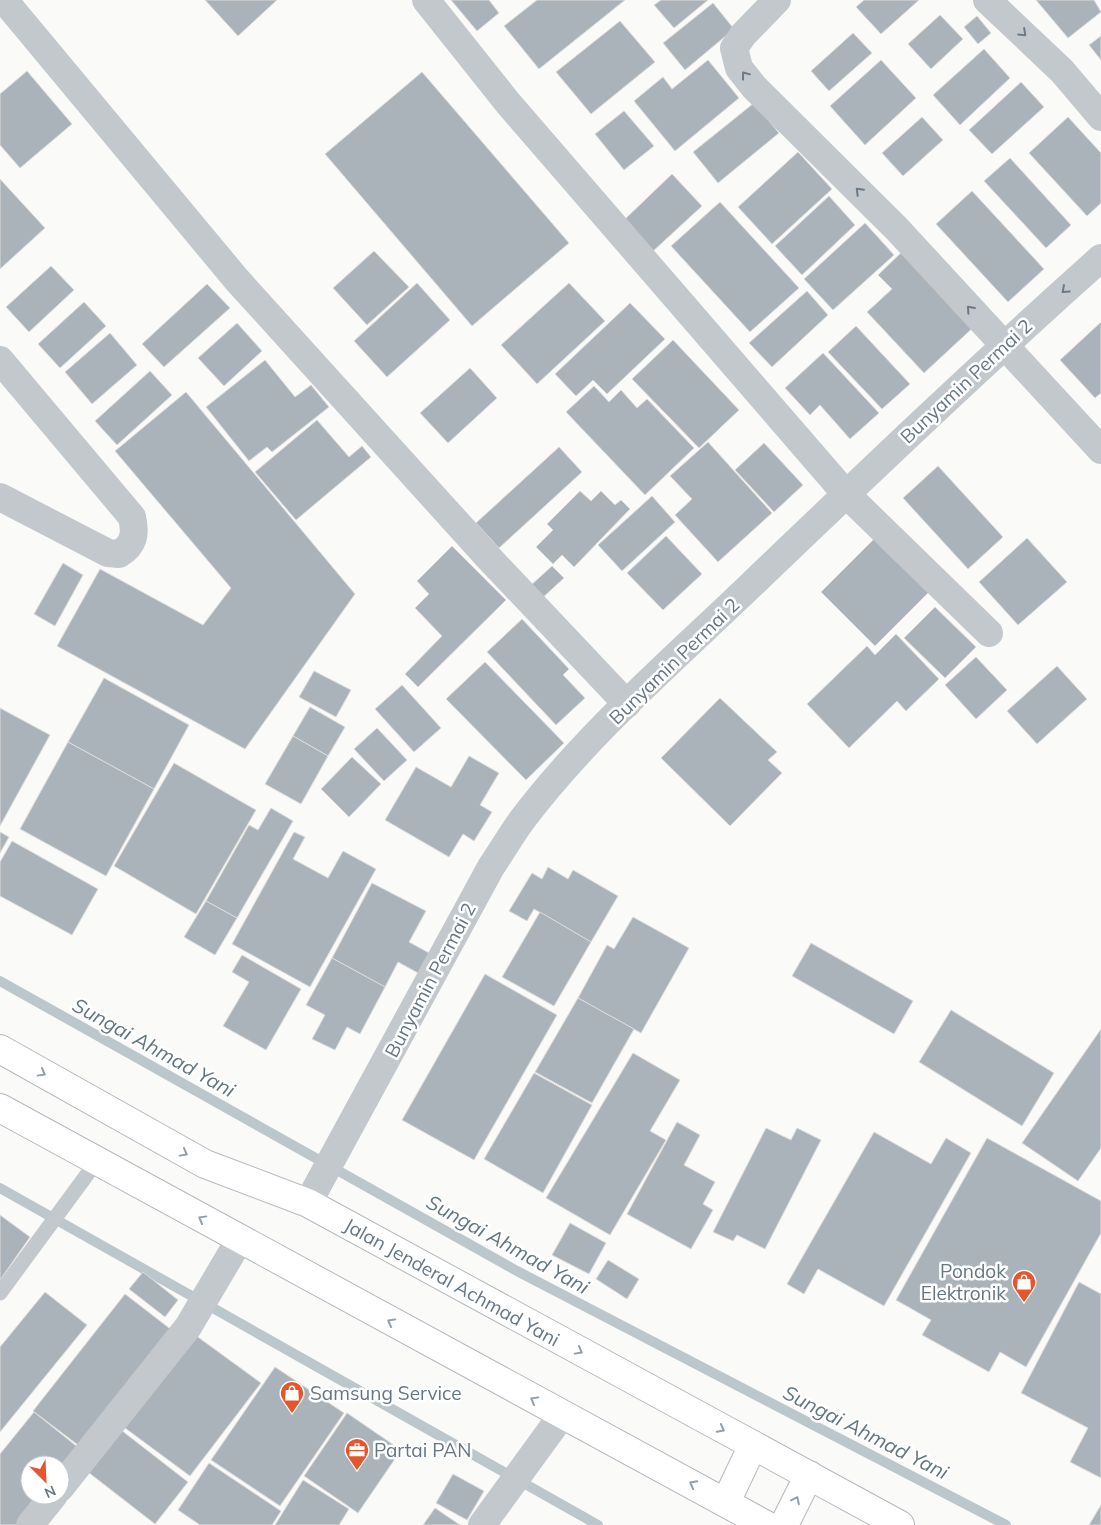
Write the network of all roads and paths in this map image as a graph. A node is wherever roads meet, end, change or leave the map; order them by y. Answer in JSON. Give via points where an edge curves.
{"nodes":[{"id":1,"x":4,"y":0,"type":"edge"},
{"id":2,"x":426,"y":0,"type":"edge"},
{"id":3,"x":987,"y":0,"type":"edge"},
{"id":4,"x":768,"y":3,"type":"edge"},
{"id":5,"x":1101,"y":117,"type":"edge"},
{"id":6,"x":1101,"y":258,"type":"edge"},
{"id":7,"x":1003,"y":345,"type":"junction"},
{"id":8,"x":0,"y":360,"type":"edge"},
{"id":9,"x":1101,"y":450,"type":"edge"},
{"id":10,"x":846,"y":494,"type":"junction"},
{"id":11,"x":0,"y":497,"type":"edge"},
{"id":12,"x":989,"y":633,"type":"dead end"},
{"id":13,"x":627,"y":704,"type":"junction"},
{"id":14,"x":0,"y":1049,"type":"edge"},
{"id":15,"x":0,"y":1108,"type":"edge"},
{"id":16,"x":97,"y":1161,"type":"junction"},
{"id":17,"x":308,"y":1203,"type":"junction"},
{"id":18,"x":240,"y":1239,"type":"junction"},
{"id":19,"x":0,"y":1293,"type":"edge"},
{"id":20,"x":562,"y":1415,"type":"junction"},
{"id":21,"x":753,"y":1445,"type":"junction"},
{"id":22,"x":70,"y":1475,"type":"edge"},
{"id":23,"x":809,"y":1475,"type":"junction"},
{"id":24,"x":726,"y":1502,"type":"junction"},
{"id":25,"x":46,"y":1505,"type":"edge"},
{"id":26,"x":485,"y":1522,"type":"edge"},
{"id":27,"x":30,"y":1525,"type":"edge"},
{"id":28,"x":766,"y":1525,"type":"edge"},
{"id":29,"x":784,"y":1525,"type":"edge"},
{"id":30,"x":900,"y":1525,"type":"edge"}],
"edges":[{"from":1,"to":13,"type":"street","via":[[237,280],[487,556]]},
{"from":2,"to":10,"type":"street","via":[[508,103]]},
{"from":3,"to":5,"type":"street","one_way":true,"via":[[1062,71]]},
{"from":7,"to":4,"type":"street","one_way":true,"via":[[897,229],[754,87],[739,68],[734,48]]},
{"from":6,"to":7,"type":"street","name":"Bunyamin Permai 2","one_way":true},
{"from":7,"to":9,"type":"street"},
{"from":7,"to":10,"type":"street","name":"Bunyamin Permai 2"},
{"from":8,"to":11,"type":"street","via":[[132,517],[134,538],[128,549],[119,554],[108,552]]},
{"from":10,"to":12,"type":"street"},
{"from":10,"to":13,"type":"street","name":"Bunyamin Permai 2"},
{"from":13,"to":17,"type":"street","name":"Bunyamin Permai 2","via":[[550,786],[521,821],[491,867]]},
{"from":14,"to":17,"type":"highway","name":"Jalan Jenderal Achmad Yani","one_way":true,"via":[[204,1164]]},
{"from":15,"to":16,"type":"highway"},
{"from":18,"to":16,"type":"highway","one_way":true},
{"from":16,"to":19,"type":"lane"},
{"from":17,"to":21,"type":"highway","name":"Jalan Jenderal Achmad Yani","one_way":true},
{"from":20,"to":18,"type":"highway","one_way":true},
{"from":18,"to":22,"type":"street","via":[[188,1327]]},
{"from":24,"to":20,"type":"highway","one_way":true},
{"from":20,"to":26,"type":"street"},
{"from":21,"to":23,"type":"highway","name":"Jalan Jenderal Achmad Yani"},
{"from":21,"to":24,"type":"highway"},
{"from":29,"to":23,"type":"highway","one_way":true},
{"from":23,"to":30,"type":"highway","name":"Jalan Jenderal Achmad Yani"},
{"from":24,"to":28,"type":"highway"},
{"from":25,"to":27,"type":"street"}]}
